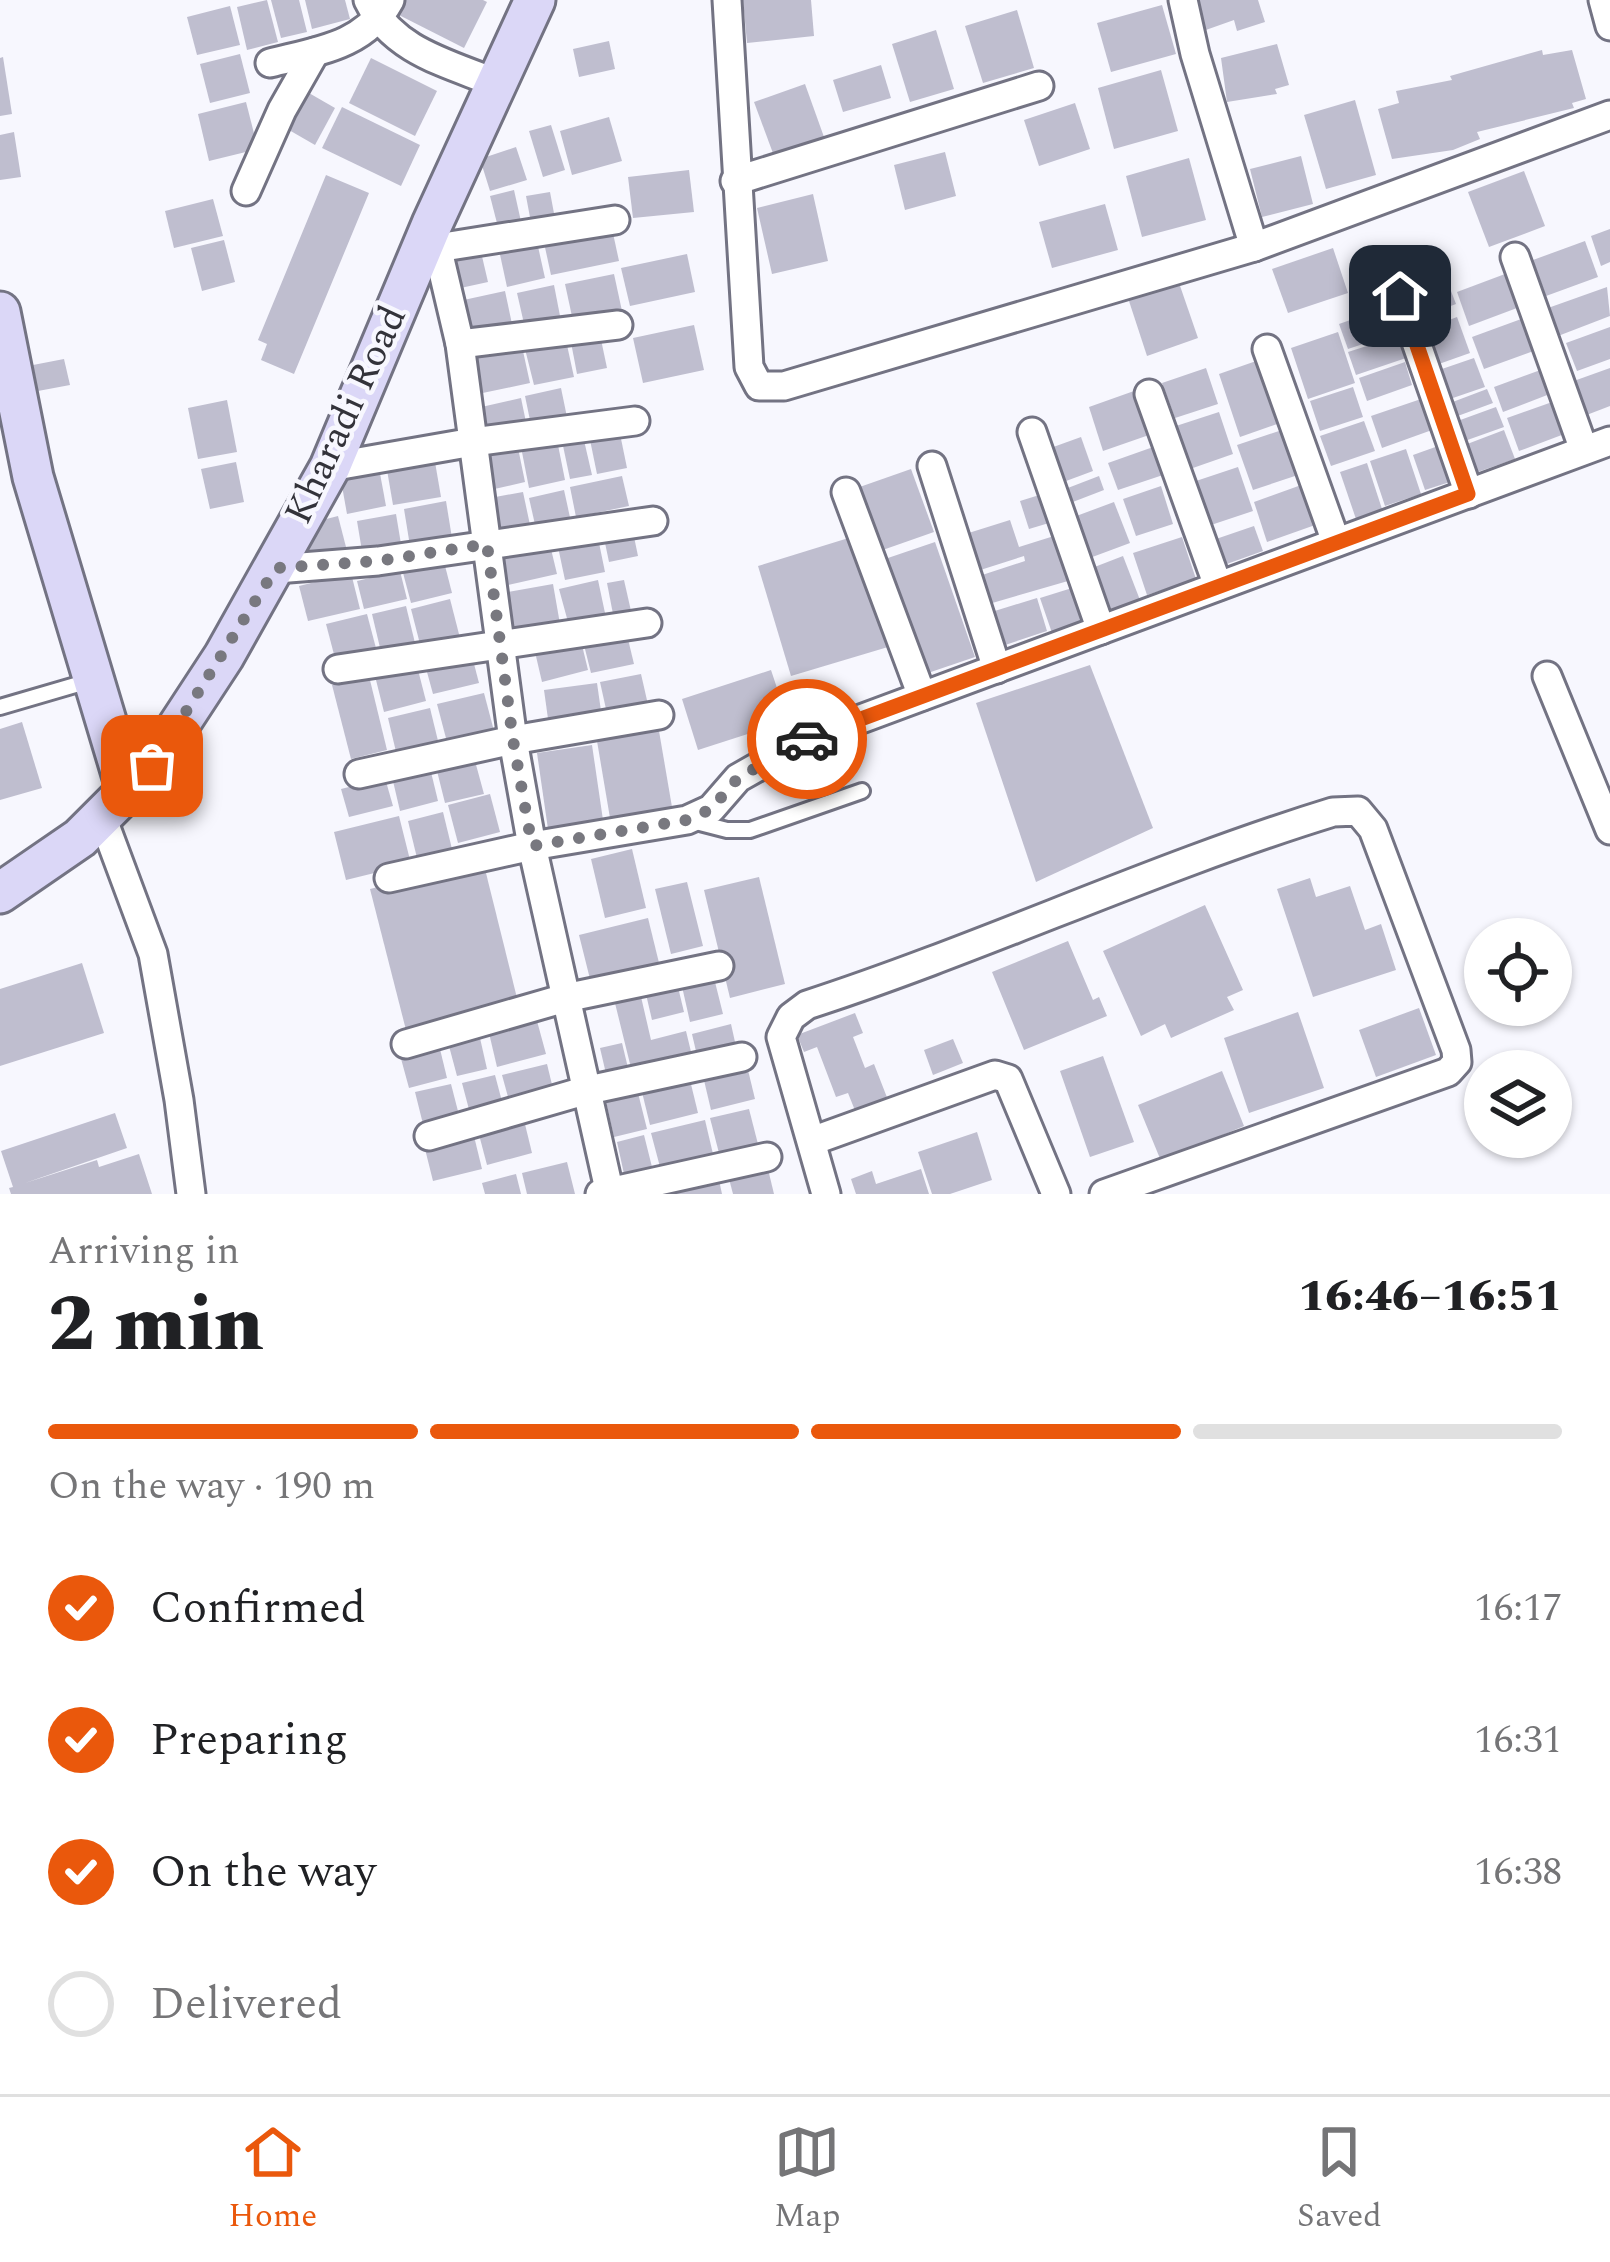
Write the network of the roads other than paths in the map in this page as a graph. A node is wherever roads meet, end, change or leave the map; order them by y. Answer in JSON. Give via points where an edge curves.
{"nodes":[{"id":1,"x":535,"y":0,"type":"edge"},
{"id":2,"x":727,"y":0,"type":"edge"},
{"id":3,"x":1183,"y":0,"type":"edge"},
{"id":4,"x":1603,"y":0,"type":"edge"},
{"id":5,"x":379,"y":7,"type":"edge"},
{"id":6,"x":1610,"y":26,"type":"edge"},
{"id":7,"x":315,"y":52,"type":"junction"},
{"id":8,"x":270,"y":63,"type":"dead end"},
{"id":9,"x":496,"y":83,"type":"junction"},
{"id":10,"x":1039,"y":86,"type":"dead end"},
{"id":11,"x":1610,"y":115,"type":"edge"},
{"id":12,"x":735,"y":181,"type":"junction"},
{"id":13,"x":246,"y":191,"type":"dead end"},
{"id":14,"x":615,"y":220,"type":"dead end"},
{"id":15,"x":434,"y":236,"type":"junction"},
{"id":16,"x":1254,"y":247,"type":"junction"},
{"id":17,"x":1515,"y":257,"type":"dead end"},
{"id":18,"x":1400,"y":296,"type":"dead end"},
{"id":19,"x":0,"y":312,"type":"edge"},
{"id":20,"x":618,"y":325,"type":"dead end"},
{"id":21,"x":460,"y":344,"type":"junction"},
{"id":22,"x":1267,"y":350,"type":"dead end"},
{"id":23,"x":1149,"y":394,"type":"dead end"},
{"id":24,"x":635,"y":421,"type":"dead end"},
{"id":25,"x":1032,"y":432,"type":"dead end"},
{"id":26,"x":473,"y":442,"type":"junction"},
{"id":27,"x":1597,"y":446,"type":"edge"},
{"id":28,"x":932,"y":466,"type":"dead end"},
{"id":29,"x":330,"y":467,"type":"junction"},
{"id":30,"x":846,"y":492,"type":"dead end"},
{"id":31,"x":1468,"y":494,"type":"junction"},
{"id":32,"x":653,"y":521,"type":"dead end"},
{"id":33,"x":1336,"y":542,"type":"junction"},
{"id":34,"x":487,"y":544,"type":"junction"},
{"id":35,"x":276,"y":568,"type":"junction"},
{"id":36,"x":1218,"y":586,"type":"junction"},
{"id":37,"x":647,"y":623,"type":"dead end"},
{"id":38,"x":1101,"y":630,"type":"junction"},
{"id":39,"x":500,"y":645,"type":"junction"},
{"id":40,"x":997,"y":668,"type":"junction"},
{"id":41,"x":338,"y":669,"type":"dead end"},
{"id":42,"x":1546,"y":676,"type":"dead end"},
{"id":43,"x":94,"y":680,"type":"junction"},
{"id":44,"x":922,"y":696,"type":"junction"},
{"id":45,"x":0,"y":707,"type":"edge"},
{"id":46,"x":659,"y":715,"type":"dead end"},
{"id":47,"x":513,"y":740,"type":"junction"},
{"id":48,"x":359,"y":774,"type":"dead end"},
{"id":49,"x":862,"y":791,"type":"dead end"},
{"id":50,"x":114,"y":804,"type":"junction"},
{"id":51,"x":687,"y":820,"type":"junction"},
{"id":52,"x":1610,"y":830,"type":"edge"},
{"id":53,"x":532,"y":846,"type":"junction"},
{"id":54,"x":389,"y":878,"type":"dead end"},
{"id":55,"x":0,"y":893,"type":"edge"},
{"id":56,"x":719,"y":966,"type":"dead end"},
{"id":57,"x":565,"y":998,"type":"junction"},
{"id":58,"x":406,"y":1044,"type":"dead end"},
{"id":59,"x":742,"y":1057,"type":"dead end"},
{"id":60,"x":584,"y":1091,"type":"junction"},
{"id":61,"x":429,"y":1136,"type":"dead end"},
{"id":62,"x":812,"y":1142,"type":"junction"},
{"id":63,"x":767,"y":1157,"type":"dead end"},
{"id":64,"x":606,"y":1193,"type":"edge"},
{"id":65,"x":191,"y":1194,"type":"edge"},
{"id":66,"x":826,"y":1194,"type":"edge"},
{"id":67,"x":1057,"y":1194,"type":"edge"},
{"id":68,"x":1104,"y":1194,"type":"edge"}],
"edges":[{"from":1,"to":9,"type":"street","name":"Kharadi Road"},
{"from":2,"to":12,"type":"street"},
{"from":3,"to":16,"type":"street"},
{"from":4,"to":6,"type":"street"},
{"from":5,"to":7,"type":"street","via":[[345,44]]},
{"from":5,"to":9,"type":"street","via":[[403,45]]},
{"from":7,"to":8,"type":"street"},
{"from":7,"to":13,"type":"street"},
{"from":9,"to":15,"type":"street","name":"Kharadi Road"},
{"from":10,"to":12,"type":"street"},
{"from":11,"to":16,"type":"street"},
{"from":12,"to":16,"type":"street","via":[[749,367],[759,386],[784,386]]},
{"from":14,"to":15,"type":"street"},
{"from":15,"to":21,"type":"street"},
{"from":15,"to":29,"type":"street","name":"Kharadi Road"},
{"from":17,"to":27,"type":"street"},
{"from":18,"to":31,"type":"street"},
{"from":19,"to":43,"type":"street","via":[[33,477]]},
{"from":20,"to":21,"type":"street"},
{"from":21,"to":26,"type":"street"},
{"from":22,"to":33,"type":"street"},
{"from":23,"to":36,"type":"street"},
{"from":24,"to":26,"type":"street"},
{"from":25,"to":38,"type":"street"},
{"from":26,"to":29,"type":"street"},
{"from":26,"to":34,"type":"street"},
{"from":27,"to":31,"type":"street"},
{"from":28,"to":40,"type":"street"},
{"from":29,"to":35,"type":"street","name":"Kharadi Road"},
{"from":30,"to":44,"type":"street"},
{"from":31,"to":33,"type":"street"},
{"from":32,"to":34,"type":"street"},
{"from":33,"to":36,"type":"street"},
{"from":34,"to":35,"type":"street"},
{"from":34,"to":39,"type":"street"},
{"from":35,"to":50,"type":"street","name":"Kharadi Road","via":[[152,766]]},
{"from":36,"to":38,"type":"street"},
{"from":37,"to":39,"type":"street"},
{"from":38,"to":40,"type":"street"},
{"from":39,"to":41,"type":"street"},
{"from":39,"to":47,"type":"street"},
{"from":40,"to":44,"type":"street"},
{"from":42,"to":52,"type":"street"},
{"from":43,"to":45,"type":"lane"},
{"from":43,"to":50,"type":"street"},
{"from":44,"to":51,"type":"street","via":[[771,756]]},
{"from":46,"to":47,"type":"street"},
{"from":47,"to":48,"type":"street"},
{"from":47,"to":53,"type":"street"},
{"from":49,"to":51,"type":"lane","via":[[751,830]]},
{"from":50,"to":55,"type":"street","name":"Kharadi Road"},
{"from":50,"to":65,"type":"street","via":[[152,954]]},
{"from":51,"to":53,"type":"street"},
{"from":53,"to":54,"type":"street"},
{"from":53,"to":57,"type":"street"},
{"from":56,"to":57,"type":"street"},
{"from":57,"to":58,"type":"street"},
{"from":57,"to":60,"type":"street"},
{"from":59,"to":60,"type":"street"},
{"from":60,"to":61,"type":"street"},
{"from":60,"to":64,"type":"street"},
{"from":62,"to":66,"type":"street"},
{"from":62,"to":67,"type":"street","via":[[995,1076],[1008,1079]]},
{"from":62,"to":68,"type":"street","via":[[781,1037],[807,1005],[1177,865],[1333,812],[1358,812],[1373,829],[1457,1062],[1448,1072]]},
{"from":63,"to":64,"type":"street"}]}
